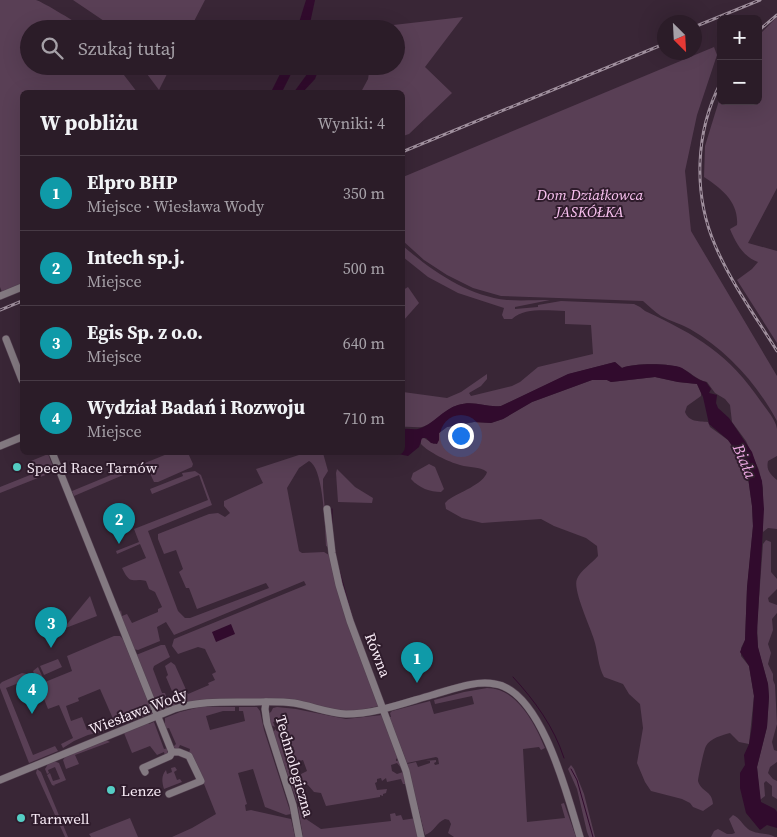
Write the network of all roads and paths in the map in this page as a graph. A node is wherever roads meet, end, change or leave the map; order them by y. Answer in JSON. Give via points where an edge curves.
{"nodes":[{"id":1,"x":20,"y":288,"type":"edge"},
{"id":2,"x":0,"y":296,"type":"edge"},
{"id":3,"x":6,"y":339,"type":"dead end"},
{"id":4,"x":20,"y":375,"type":"edge"},
{"id":5,"x":20,"y":438,"type":"edge"},
{"id":6,"x":0,"y":446,"type":"edge"},
{"id":7,"x":53,"y":455,"type":"edge"},
{"id":8,"x":327,"y":509,"type":"dead end"},
{"id":9,"x":266,"y":702,"type":"junction"},
{"id":10,"x":384,"y":708,"type":"junction"},
{"id":11,"x":157,"y":716,"type":"junction"},
{"id":12,"x":172,"y":752,"type":"junction"},
{"id":13,"x":145,"y":772,"type":"dead end"},
{"id":14,"x":0,"y":780,"type":"edge"},
{"id":15,"x":170,"y":794,"type":"dead end"},
{"id":16,"x":299,"y":837,"type":"edge"},
{"id":17,"x":421,"y":837,"type":"edge"},
{"id":18,"x":580,"y":837,"type":"edge"}],
"edges":[{"from":1,"to":2,"type":"street"},
{"from":3,"to":4,"type":"street"},
{"from":5,"to":6,"type":"street"},
{"from":7,"to":11,"type":"street"},
{"from":8,"to":10,"type":"street","name":"Równa","via":[[339,585]]},
{"from":9,"to":10,"type":"street","name":"Wiesława Wody","via":[[296,704],[338,713],[363,713]]},
{"from":9,"to":11,"type":"street","name":"Wiesława Wody","via":[[207,702]]},
{"from":9,"to":16,"type":"street","name":"Technologiczna","via":[[266,723],[293,805]]},
{"from":10,"to":17,"type":"street","name":"Równa","via":[[406,771]]},
{"from":10,"to":18,"type":"street","name":"Wiesława Wody","via":[[472,685],[494,684],[508,688],[526,705],[548,743]]},
{"from":11,"to":12,"type":"street"},
{"from":11,"to":14,"type":"street","name":"Wiesława Wody"},
{"from":12,"to":13,"type":"street","via":[[170,756],[143,768]]},
{"from":12,"to":15,"type":"street","via":[[189,756],[201,781]]}]}
